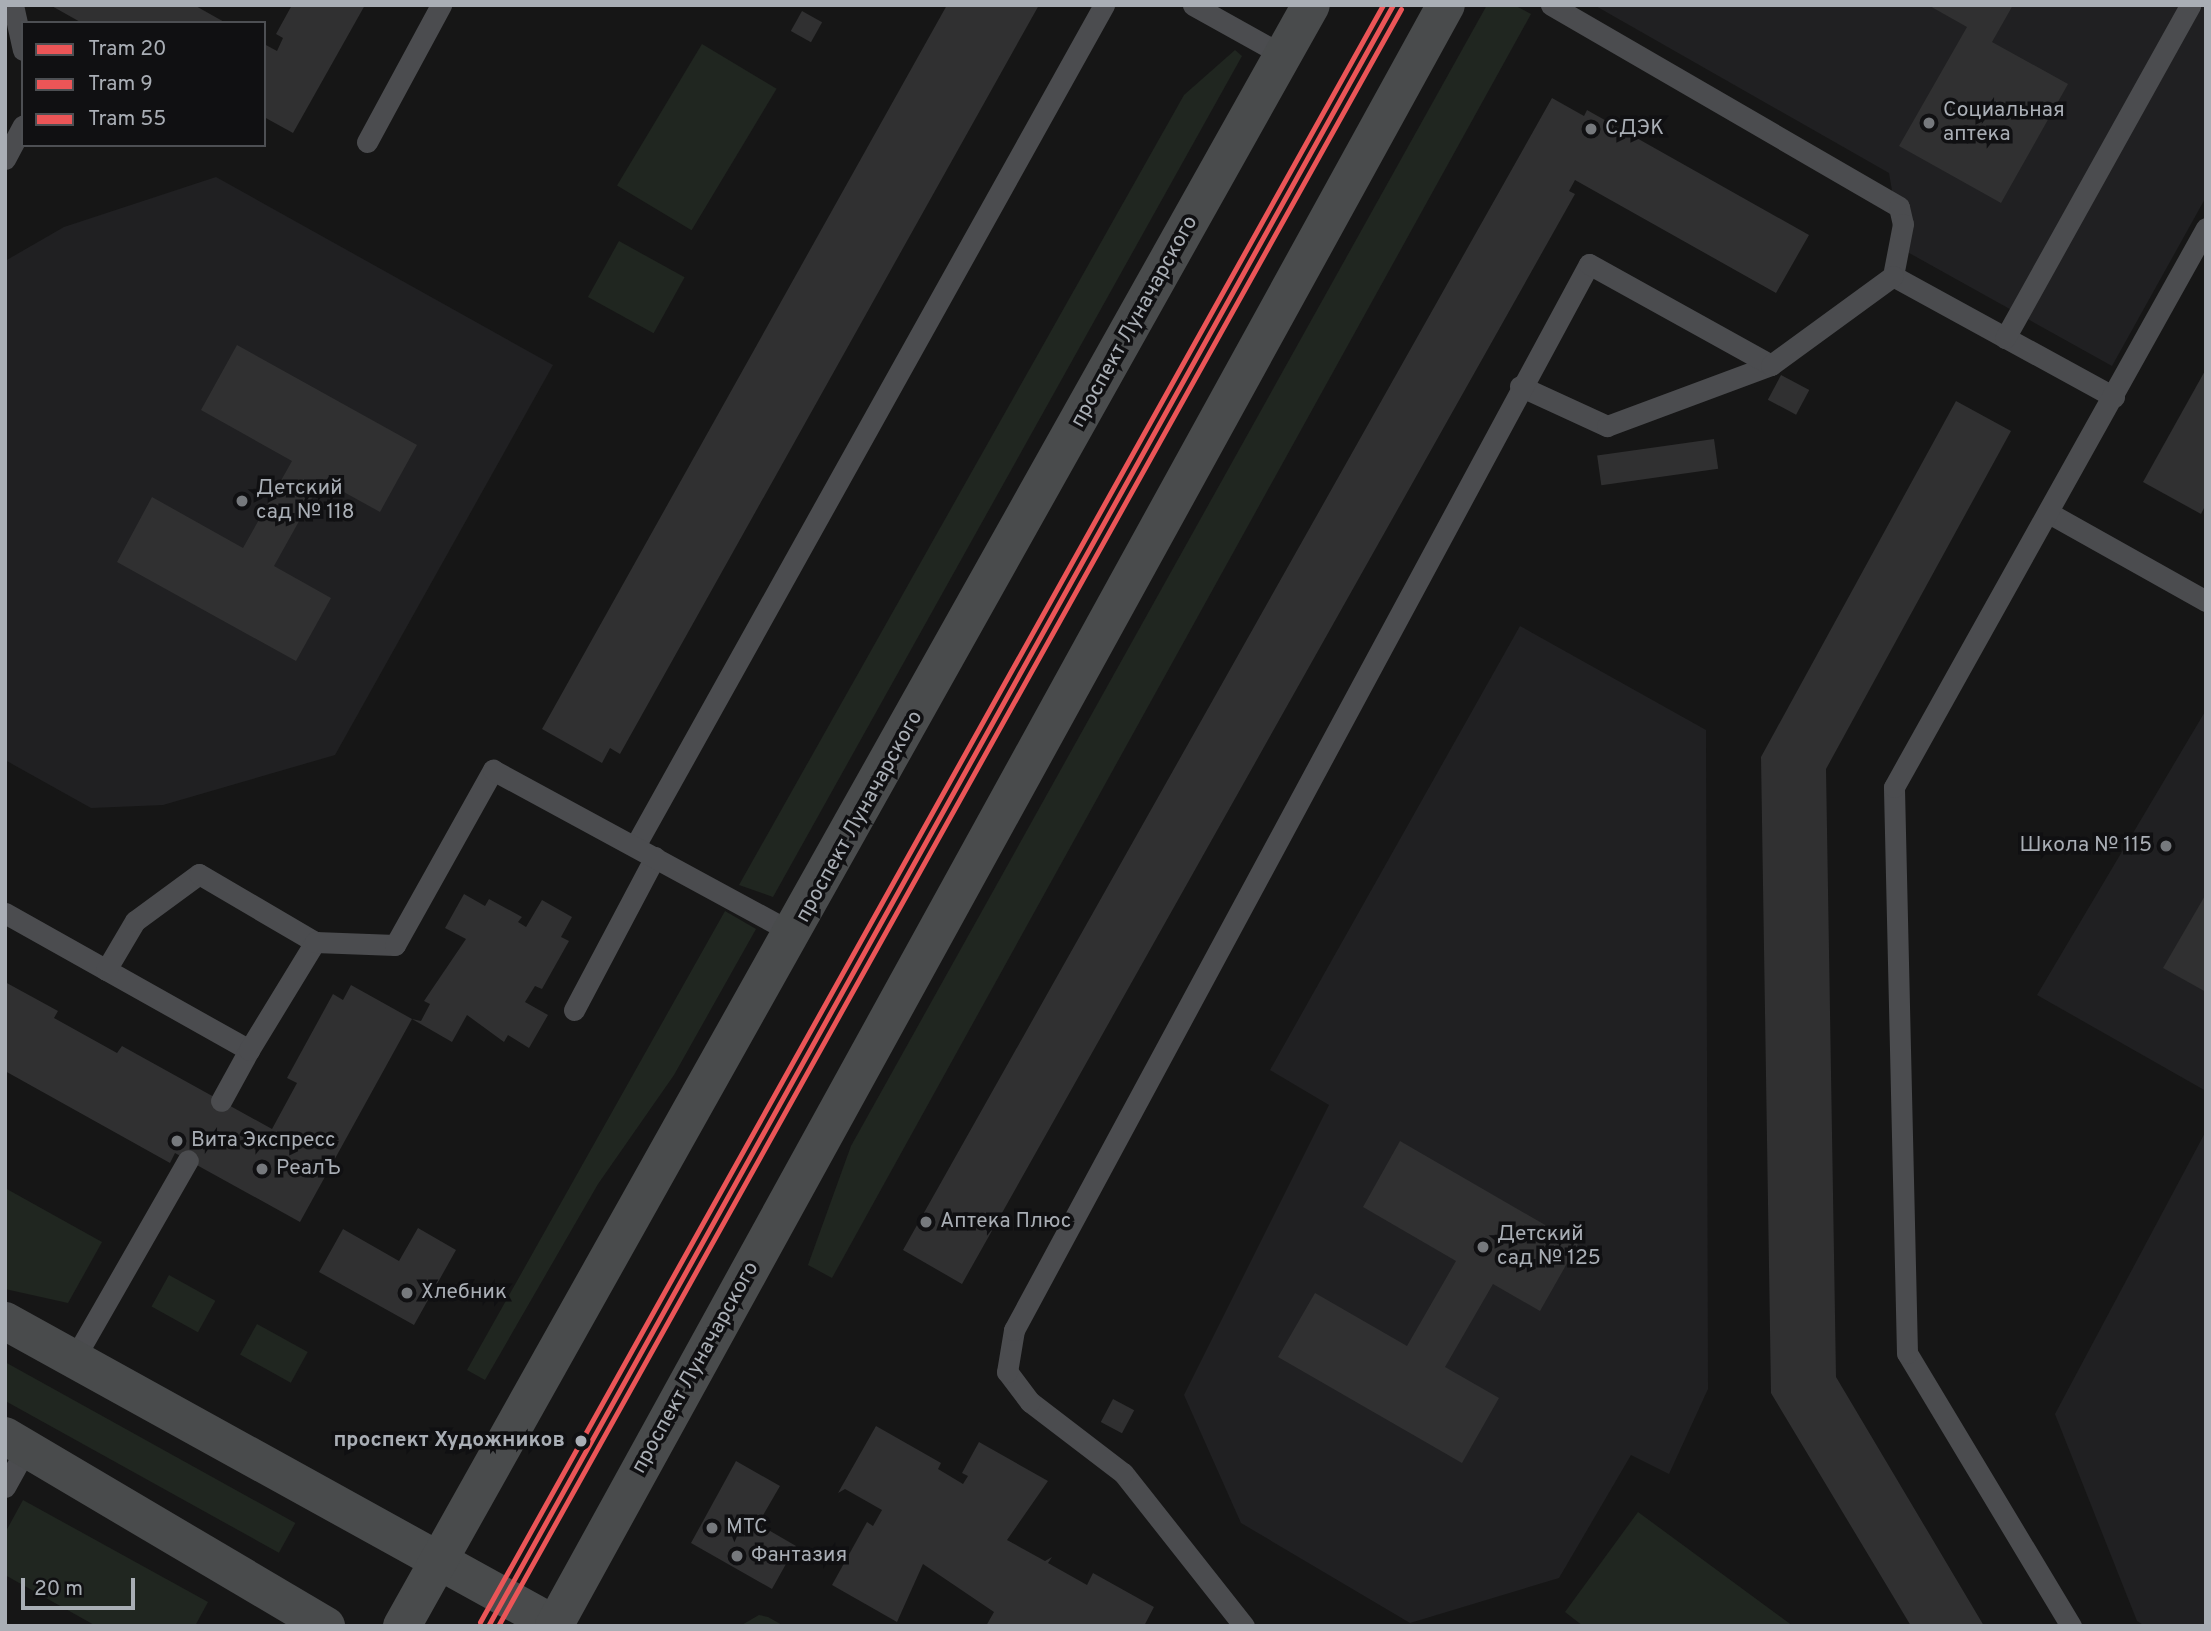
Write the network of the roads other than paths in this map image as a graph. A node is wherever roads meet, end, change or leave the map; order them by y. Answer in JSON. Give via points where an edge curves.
{"nodes":[{"id":1,"x":13,"y":5,"type":"edge"},
{"id":2,"x":441,"y":5,"type":"edge"},
{"id":3,"x":1104,"y":5,"type":"edge"},
{"id":4,"x":1193,"y":5,"type":"edge"},
{"id":5,"x":1311,"y":5,"type":"edge"},
{"id":6,"x":1446,"y":5,"type":"edge"},
{"id":7,"x":1551,"y":5,"type":"edge"},
{"id":8,"x":2190,"y":5,"type":"edge"},
{"id":9,"x":21,"y":41,"type":"edge"},
{"id":10,"x":1283,"y":55,"type":"junction"},
{"id":11,"x":21,"y":129,"type":"edge"},
{"id":12,"x":367,"y":142,"type":"dead end"},
{"id":13,"x":5,"y":159,"type":"edge"},
{"id":14,"x":2206,"y":228,"type":"edge"},
{"id":15,"x":1893,"y":276,"type":"junction"},
{"id":16,"x":2005,"y":338,"type":"junction"},
{"id":17,"x":1771,"y":365,"type":"junction"},
{"id":18,"x":1520,"y":386,"type":"junction"},
{"id":19,"x":2114,"y":397,"type":"junction"},
{"id":20,"x":2049,"y":513,"type":"junction"},
{"id":21,"x":2206,"y":601,"type":"edge"},
{"id":22,"x":635,"y":846,"type":"junction"},
{"id":23,"x":655,"y":857,"type":"junction"},
{"id":24,"x":5,"y":914,"type":"edge"},
{"id":25,"x":795,"y":934,"type":"junction"},
{"id":26,"x":315,"y":942,"type":"junction"},
{"id":27,"x":106,"y":970,"type":"junction"},
{"id":28,"x":573,"y":1010,"type":"dead end"},
{"id":29,"x":249,"y":1050,"type":"junction"},
{"id":30,"x":221,"y":1101,"type":"dead end"},
{"id":31,"x":188,"y":1160,"type":"dead end"},
{"id":32,"x":5,"y":1321,"type":"edge"},
{"id":33,"x":74,"y":1359,"type":"junction"},
{"id":34,"x":16,"y":1442,"type":"edge"},
{"id":35,"x":5,"y":1487,"type":"edge"},
{"id":36,"x":439,"y":1560,"type":"junction"},
{"id":37,"x":555,"y":1625,"type":"edge"},
{"id":38,"x":326,"y":1626,"type":"edge"},
{"id":39,"x":402,"y":1626,"type":"edge"},
{"id":40,"x":1244,"y":1626,"type":"edge"},
{"id":41,"x":2071,"y":1626,"type":"edge"}],
"edges":[{"from":1,"to":9,"type":"lane"},
{"from":2,"to":12,"type":"lane"},
{"from":3,"to":22,"type":"lane"},
{"from":4,"to":10,"type":"lane"},
{"from":5,"to":10,"type":"main road","name":"проспект Луначарского"},
{"from":6,"to":37,"type":"main road","name":"проспект Луначарского"},
{"from":7,"to":15,"type":"lane","via":[[1899,207],[1903,224]]},
{"from":8,"to":16,"type":"lane"},
{"from":10,"to":25,"type":"main road","name":"проспект Луначарского"},
{"from":11,"to":13,"type":"lane"},
{"from":14,"to":19,"type":"lane"},
{"from":15,"to":16,"type":"lane"},
{"from":15,"to":17,"type":"lane"},
{"from":16,"to":19,"type":"lane"},
{"from":17,"to":18,"type":"lane","via":[[1606,426]]},
{"from":17,"to":18,"type":"lane","via":[[1589,264]]},
{"from":18,"to":40,"type":"lane","via":[[1014,1330],[1007,1372],[1030,1402],[1123,1473]]},
{"from":19,"to":20,"type":"lane"},
{"from":20,"to":21,"type":"lane"},
{"from":20,"to":41,"type":"lane","via":[[1894,787],[1908,1353]]},
{"from":22,"to":23,"type":"lane"},
{"from":22,"to":26,"type":"lane","via":[[493,771],[395,945]]},
{"from":23,"to":25,"type":"lane"},
{"from":23,"to":28,"type":"lane"},
{"from":24,"to":27,"type":"lane"},
{"from":25,"to":36,"type":"main road","name":"проспект Луначарского"},
{"from":26,"to":27,"type":"lane","via":[[199,874],[135,921]]},
{"from":26,"to":29,"type":"lane"},
{"from":27,"to":29,"type":"lane"},
{"from":29,"to":30,"type":"lane"},
{"from":31,"to":33,"type":"lane"},
{"from":32,"to":33,"type":"main road"},
{"from":33,"to":36,"type":"main road"},
{"from":34,"to":35,"type":"lane"},
{"from":34,"to":38,"type":"main road"},
{"from":36,"to":37,"type":"main road"},
{"from":36,"to":39,"type":"main road","name":"проспект Луначарского"}]}
